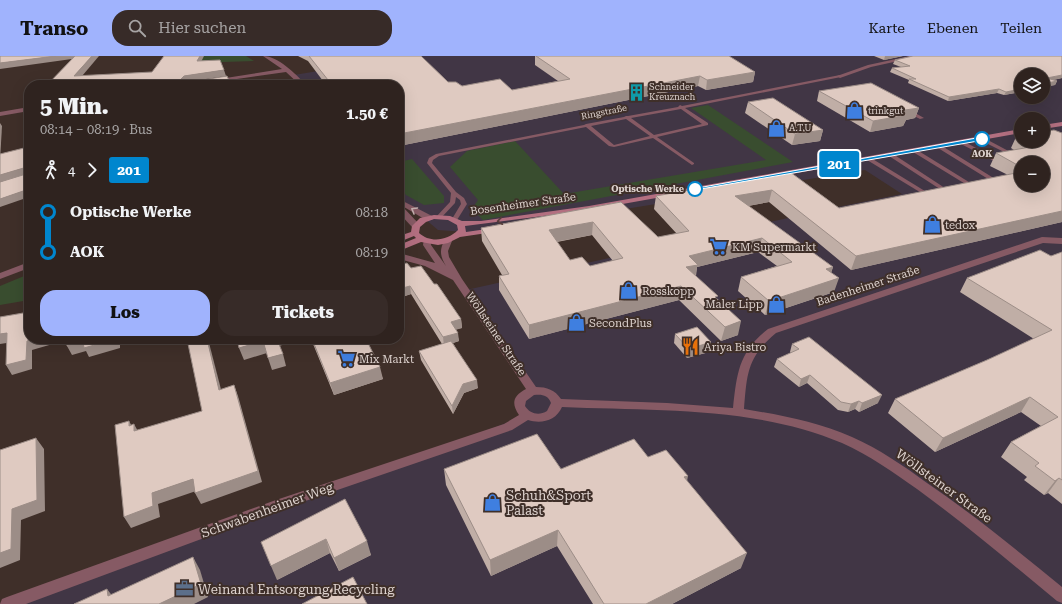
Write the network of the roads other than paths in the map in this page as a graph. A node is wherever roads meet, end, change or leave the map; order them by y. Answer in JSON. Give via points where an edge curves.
{"nodes":[{"id":1,"x":266,"y":56,"type":"edge"},
{"id":2,"x":918,"y":56,"type":"edge"},
{"id":3,"x":287,"y":70,"type":"junction"},
{"id":4,"x":840,"y":76,"type":"joint"},
{"id":5,"x":221,"y":80,"type":"edge"},
{"id":6,"x":298,"y":80,"type":"edge"},
{"id":7,"x":680,"y":106,"type":"junction"},
{"id":8,"x":902,"y":107,"type":"edge"},
{"id":9,"x":24,"y":110,"type":"edge"},
{"id":10,"x":0,"y":114,"type":"edge"},
{"id":11,"x":626,"y":117,"type":"junction"},
{"id":12,"x":922,"y":118,"type":"dead end"},
{"id":13,"x":1062,"y":124,"type":"edge"},
{"id":14,"x":586,"y":125,"type":"junction"},
{"id":15,"x":1050,"y":126,"type":"edge"},
{"id":16,"x":1014,"y":133,"type":"edge"},
{"id":17,"x":655,"y":138,"type":"junction"},
{"id":18,"x":982,"y":139,"type":"junction"},
{"id":19,"x":963,"y":142,"type":"junction"},
{"id":20,"x":940,"y":147,"type":"junction"},
{"id":21,"x":915,"y":151,"type":"junction"},
{"id":22,"x":891,"y":155,"type":"junction"},
{"id":23,"x":1015,"y":156,"type":"edge"},
{"id":24,"x":869,"y":159,"type":"junction"},
{"id":25,"x":998,"y":161,"type":"edge"},
{"id":26,"x":692,"y":164,"type":"dead end"},
{"id":27,"x":989,"y":184,"type":"edge"},
{"id":28,"x":982,"y":185,"type":"edge"},
{"id":29,"x":974,"y":187,"type":"junction"},
{"id":30,"x":968,"y":188,"type":"edge"},
{"id":31,"x":955,"y":191,"type":"edge"},
{"id":32,"x":949,"y":192,"type":"junction"},
{"id":33,"x":454,"y":193,"type":"junction"},
{"id":34,"x":942,"y":194,"type":"edge"},
{"id":35,"x":936,"y":195,"type":"edge"},
{"id":36,"x":404,"y":204,"type":"edge"},
{"id":37,"x":589,"y":208,"type":"junction"},
{"id":38,"x":404,"y":214,"type":"edge"},
{"id":39,"x":439,"y":217,"type":"junction"},
{"id":40,"x":429,"y":218,"type":"junction"},
{"id":41,"x":458,"y":222,"type":"junction"},
{"id":42,"x":420,"y":235,"type":"junction"},
{"id":43,"x":459,"y":235,"type":"junction"},
{"id":44,"x":404,"y":239,"type":"edge"},
{"id":45,"x":448,"y":241,"type":"junction"},
{"id":46,"x":1062,"y":241,"type":"edge"},
{"id":47,"x":404,"y":245,"type":"edge"},
{"id":48,"x":404,"y":257,"type":"edge"},
{"id":49,"x":24,"y":267,"type":"edge"},
{"id":50,"x":443,"y":269,"type":"junction"},
{"id":51,"x":0,"y":276,"type":"edge"},
{"id":52,"x":457,"y":279,"type":"junction"},
{"id":53,"x":533,"y":391,"type":"junction"},
{"id":54,"x":558,"y":403,"type":"junction"},
{"id":55,"x":738,"y":413,"type":"junction"},
{"id":56,"x":527,"y":415,"type":"junction"},
{"id":57,"x":1062,"y":596,"type":"edge"},
{"id":58,"x":7,"y":604,"type":"edge"}],
"edges":[{"from":1,"to":3,"type":"street"},
{"from":2,"to":4,"type":"street","name":"Ringstraße","via":[[870,66]]},
{"from":3,"to":5,"type":"street"},
{"from":3,"to":6,"type":"street"},
{"from":4,"to":7,"type":"lane","name":"Ringstraße"},
{"from":7,"to":11,"type":"lane","name":"Ringstraße"},
{"from":7,"to":17,"type":"lane","via":[[706,124]]},
{"from":8,"to":12,"type":"lane"},
{"from":9,"to":10,"type":"street"},
{"from":11,"to":14,"type":"lane","name":"Ringstraße"},
{"from":11,"to":17,"type":"lane"},
{"from":13,"to":15,"type":"street"},
{"from":14,"to":17,"type":"lane","via":[[614,146]]},
{"from":14,"to":33,"type":"lane","name":"Ringstraße","via":[[448,152],[431,158],[429,163]]},
{"from":16,"to":18,"type":"street","name":"Bosenheimer Straße"},
{"from":17,"to":26,"type":"lane"},
{"from":18,"to":19,"type":"street","name":"Bosenheimer Straße"},
{"from":18,"to":23,"type":"lane"},
{"from":19,"to":20,"type":"street","name":"Bosenheimer Straße"},
{"from":19,"to":25,"type":"lane"},
{"from":20,"to":21,"type":"street","name":"Bosenheimer Straße"},
{"from":20,"to":27,"type":"lane","via":[[997,182]]},
{"from":21,"to":22,"type":"street","name":"Bosenheimer Straße"},
{"from":21,"to":29,"type":"lane"},
{"from":22,"to":24,"type":"street","name":"Bosenheimer Straße"},
{"from":22,"to":32,"type":"lane"},
{"from":24,"to":35,"type":"lane","via":[[929,196]]},
{"from":24,"to":37,"type":"street","name":"Bosenheimer Straße"},
{"from":28,"to":29,"type":"lane"},
{"from":29,"to":30,"type":"lane"},
{"from":31,"to":32,"type":"lane"},
{"from":32,"to":34,"type":"lane"},
{"from":33,"to":39,"type":"lane","via":[[453,202]]},
{"from":33,"to":41,"type":"lane","name":"Ringstraße","via":[[464,204]]},
{"from":40,"to":36,"type":"street","one_way":true},
{"from":37,"to":41,"type":"street","name":"Bosenheimer Straße","one_way":true,"via":[[481,223]]},
{"from":37,"to":43,"type":"street","name":"Bosenheimer Straße","via":[[503,228]]},
{"from":38,"to":42,"type":"street","name":"Wöllsteiner Straße"},
{"from":39,"to":40,"type":"street","name":"Bosenheimer Straße"},
{"from":39,"to":41,"type":"street","name":"Bosenheimer Straße"},
{"from":40,"to":42,"type":"street"},
{"from":41,"to":43,"type":"street","via":[[463,228]]},
{"from":42,"to":44,"type":"street"},
{"from":42,"to":45,"type":"street"},
{"from":42,"to":47,"type":"street"},
{"from":42,"to":50,"type":"street","name":"Wöllsteiner Straße"},
{"from":43,"to":45,"type":"street","name":"Bosenheimer Straße"},
{"from":45,"to":52,"type":"street","name":"Wöllsteiner Straße","via":[[444,251],[445,257]]},
{"from":46,"to":55,"type":"street","name":"Badenheimer Straße","via":[[1042,240],[772,331],[756,344],[744,363]]},
{"from":48,"to":50,"type":"street","name":"Wöllsteiner Straße","via":[[424,261]]},
{"from":49,"to":51,"type":"street"},
{"from":50,"to":52,"type":"street","name":"Wöllsteiner Straße"},
{"from":52,"to":53,"type":"street","name":"Wöllsteiner Straße"},
{"from":53,"to":54,"type":"street","via":[[549,393]]},
{"from":53,"to":56,"type":"street","via":[[523,396],[519,402]]},
{"from":54,"to":55,"type":"street","name":"Wöllsteiner Straße"},
{"from":54,"to":56,"type":"street","via":[[551,415],[539,418]]},
{"from":55,"to":57,"type":"street","name":"Wöllsteiner Straße","via":[[795,423],[847,440],[901,470],[967,519]]},
{"from":56,"to":58,"type":"street","name":"Schwabenheimer Weg","via":[[508,427],[280,504]]}]}
